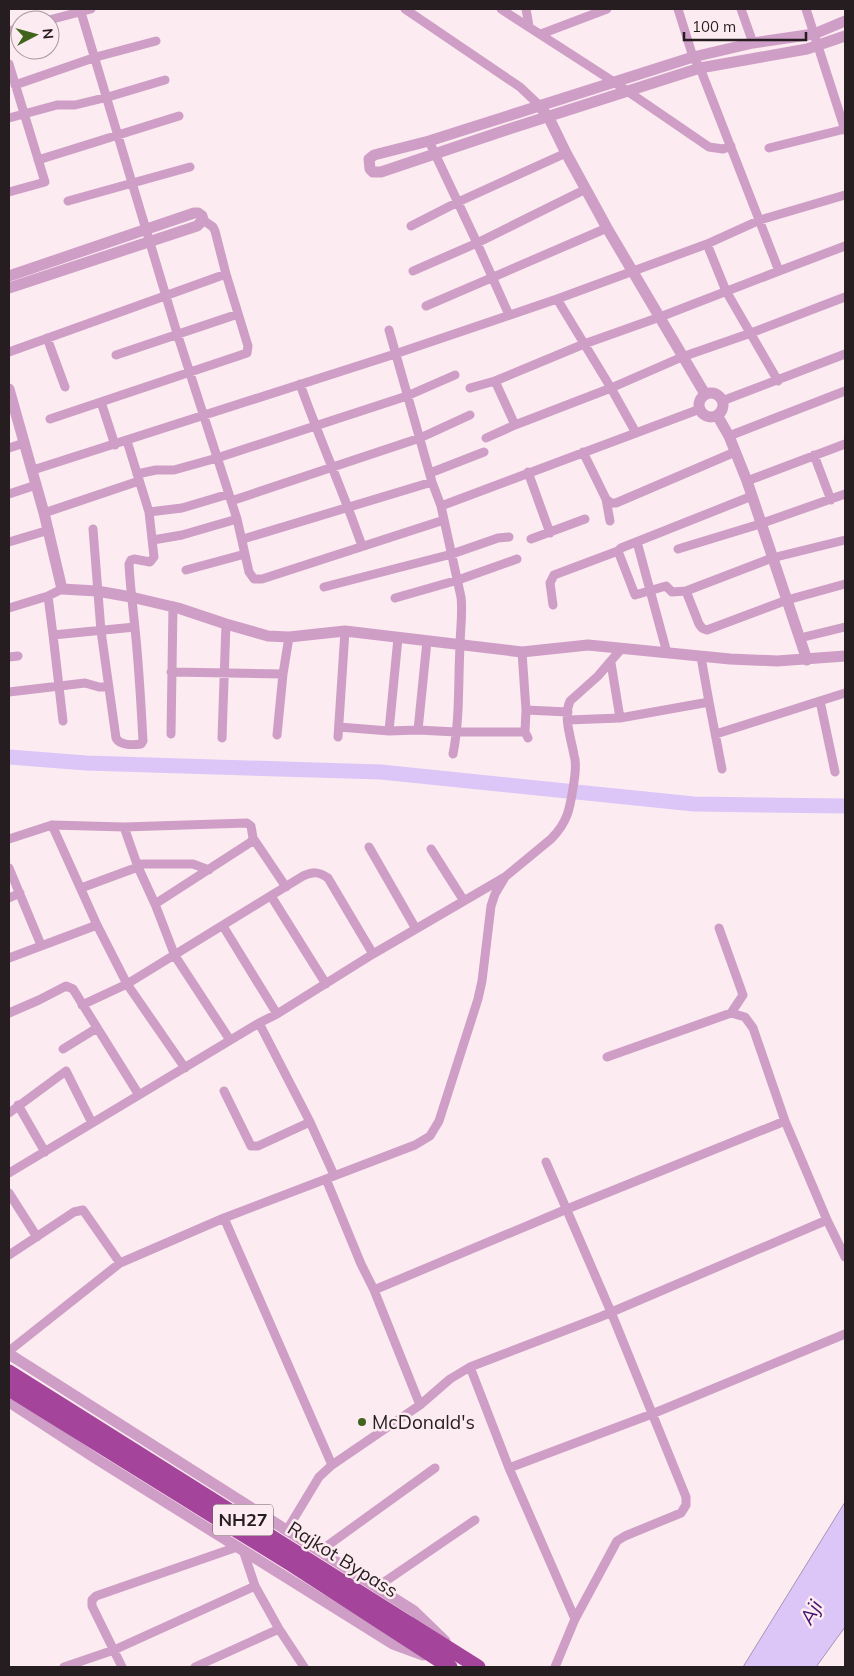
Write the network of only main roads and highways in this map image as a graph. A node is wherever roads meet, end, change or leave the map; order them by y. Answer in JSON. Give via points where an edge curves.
{"nodes":[{"id":1,"x":9,"y":1372,"type":"edge"},
{"id":2,"x":9,"y":1389,"type":"edge"},
{"id":3,"x":446,"y":1665,"type":"edge"},
{"id":4,"x":478,"y":1667,"type":"edge"}],
"edges":[{"from":1,"to":4,"type":"highway","name":"Rajkot Bypass","number":"NH27"},
{"from":2,"to":3,"type":"highway","name":"Rajkot Bypass","number":"NH27","via":[[292,1564]]}]}
